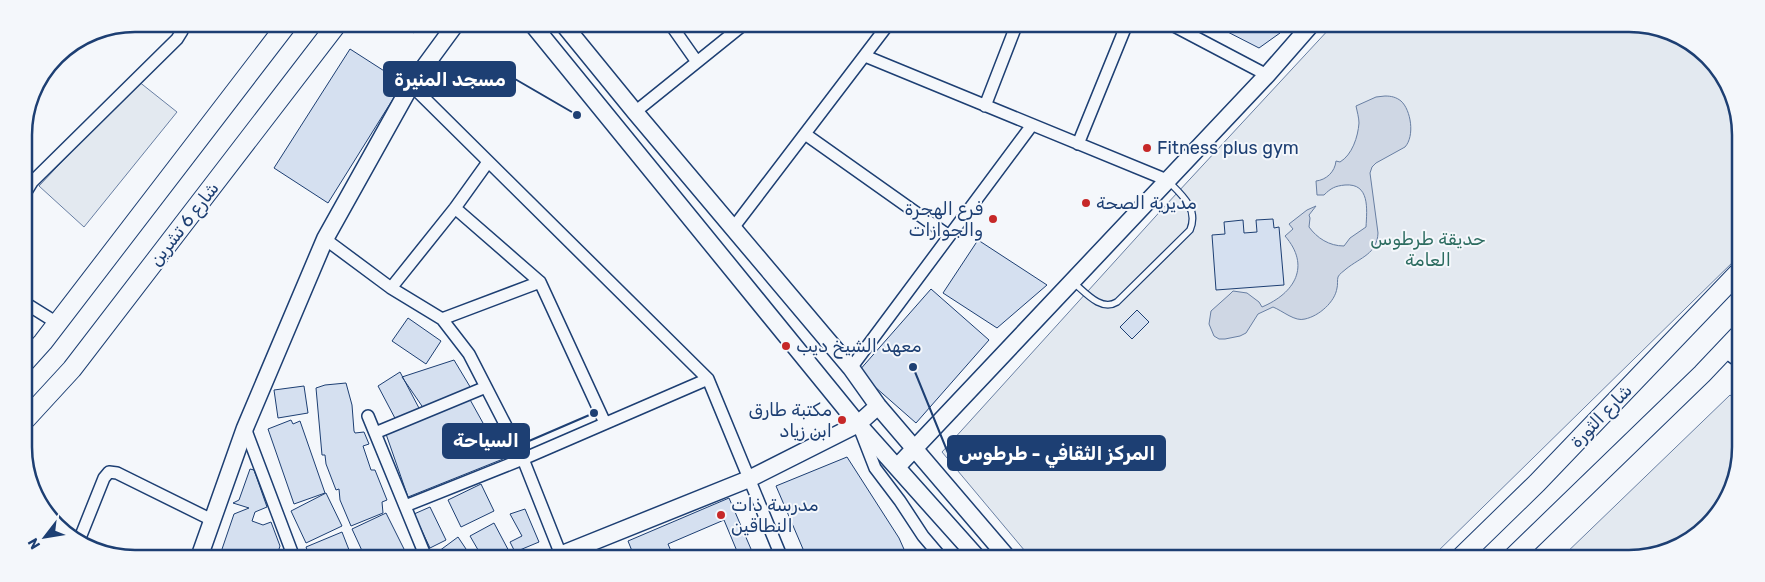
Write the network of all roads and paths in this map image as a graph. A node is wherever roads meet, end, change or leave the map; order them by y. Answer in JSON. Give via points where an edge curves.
{"nodes":[{"id":1,"x":882,"y":32,"type":"edge"},
{"id":2,"x":1014,"y":32,"type":"edge"},
{"id":3,"x":1123,"y":32,"type":"edge"},
{"id":4,"x":1186,"y":32,"type":"edge"},
{"id":5,"x":1304,"y":32,"type":"edge"},
{"id":6,"x":180,"y":33,"type":"edge"},
{"id":7,"x":280,"y":33,"type":"edge"},
{"id":8,"x":330,"y":33,"type":"edge"},
{"id":9,"x":449,"y":33,"type":"edge"},
{"id":10,"x":539,"y":33,"type":"edge"},
{"id":11,"x":570,"y":33,"type":"edge"},
{"id":12,"x":676,"y":33,"type":"edge"},
{"id":13,"x":734,"y":33,"type":"edge"},
{"id":14,"x":865,"y":56,"type":"junction"},
{"id":15,"x":697,"y":62,"type":"junction"},
{"id":16,"x":1267,"y":75,"type":"junction"},
{"id":17,"x":411,"y":85,"type":"junction"},
{"id":18,"x":985,"y":106,"type":"junction"},
{"id":19,"x":635,"y":112,"type":"junction"},
{"id":20,"x":1032,"y":125,"type":"junction"},
{"id":21,"x":805,"y":134,"type":"junction"},
{"id":22,"x":1078,"y":144,"type":"junction"},
{"id":23,"x":488,"y":162,"type":"junction"},
{"id":24,"x":33,"y":173,"type":"edge"},
{"id":25,"x":1167,"y":180,"type":"junction"},
{"id":26,"x":455,"y":208,"type":"junction"},
{"id":27,"x":733,"y":228,"type":"junction"},
{"id":28,"x":949,"y":236,"type":"junction"},
{"id":29,"x":325,"y":239,"type":"junction"},
{"id":30,"x":1732,"y":279,"type":"edge"},
{"id":31,"x":540,"y":282,"type":"junction"},
{"id":32,"x":1073,"y":282,"type":"junction"},
{"id":33,"x":391,"y":288,"type":"junction"},
{"id":34,"x":32,"y":308,"type":"edge"},
{"id":35,"x":442,"y":319,"type":"junction"},
{"id":36,"x":57,"y":324,"type":"junction"},
{"id":37,"x":32,"y":354,"type":"edge"},
{"id":38,"x":1731,"y":356,"type":"edge"},
{"id":39,"x":851,"y":368,"type":"junction"},
{"id":40,"x":708,"y":379,"type":"junction"},
{"id":41,"x":486,"y":387,"type":"junction"},
{"id":42,"x":878,"y":406,"type":"junction"},
{"id":43,"x":32,"y":412,"type":"edge"},
{"id":44,"x":368,"y":416,"type":"dead end"},
{"id":45,"x":605,"y":423,"type":"junction"},
{"id":46,"x":858,"y":424,"type":"junction"},
{"id":47,"x":245,"y":428,"type":"junction"},
{"id":48,"x":375,"y":433,"type":"junction"},
{"id":49,"x":915,"y":449,"type":"junction"},
{"id":50,"x":523,"y":459,"type":"junction"},
{"id":51,"x":897,"y":467,"type":"junction"},
{"id":52,"x":749,"y":479,"type":"junction"},
{"id":53,"x":405,"y":506,"type":"junction"},
{"id":54,"x":212,"y":520,"type":"junction"},
{"id":55,"x":82,"y":534,"type":"edge"},
{"id":56,"x":934,"y":549,"type":"edge"},
{"id":57,"x":970,"y":549,"type":"edge"},
{"id":58,"x":1001,"y":549,"type":"edge"},
{"id":59,"x":1469,"y":549,"type":"edge"},
{"id":60,"x":1521,"y":549,"type":"edge"},
{"id":61,"x":202,"y":550,"type":"edge"},
{"id":62,"x":291,"y":550,"type":"edge"},
{"id":63,"x":423,"y":550,"type":"edge"},
{"id":64,"x":558,"y":550,"type":"edge"},
{"id":65,"x":573,"y":550,"type":"edge"},
{"id":66,"x":778,"y":550,"type":"edge"}],
"edges":[{"from":1,"to":14,"type":"street"},
{"from":2,"to":18,"type":"street"},
{"from":3,"to":22,"type":"street"},
{"from":4,"to":16,"type":"street"},
{"from":5,"to":16,"type":"main road"},
{"from":6,"to":24,"type":"street"},
{"from":7,"to":36,"type":"main road"},
{"from":8,"to":43,"type":"main road","name":"شارع 6 تشرين","via":[[72,369]]},
{"from":9,"to":17,"type":"main road"},
{"from":10,"to":46,"type":"main road"},
{"from":11,"to":19,"type":"main road"},
{"from":12,"to":15,"type":"street"},
{"from":13,"to":15,"type":"street"},
{"from":14,"to":18,"type":"street"},
{"from":14,"to":21,"type":"street"},
{"from":15,"to":19,"type":"street"},
{"from":16,"to":25,"type":"main road"},
{"from":17,"to":23,"type":"street"},
{"from":17,"to":29,"type":"main road"},
{"from":18,"to":20,"type":"street"},
{"from":19,"to":27,"type":"main road"},
{"from":20,"to":22,"type":"street"},
{"from":20,"to":28,"type":"street"},
{"from":21,"to":27,"type":"street"},
{"from":21,"to":28,"type":"street"},
{"from":22,"to":25,"type":"street"},
{"from":23,"to":26,"type":"street"},
{"from":23,"to":40,"type":"street"},
{"from":25,"to":32,"type":"main road"},
{"from":25,"to":32,"type":"lane","via":[[1194,213],[1190,230],[1111,306],[1104,306]]},
{"from":26,"to":31,"type":"street"},
{"from":26,"to":33,"type":"street"},
{"from":27,"to":39,"type":"main road"},
{"from":28,"to":39,"type":"street"},
{"from":29,"to":33,"type":"street"},
{"from":29,"to":47,"type":"main road"},
{"from":30,"to":59,"type":"main road","name":"شارع الثورة"},
{"from":31,"to":35,"type":"street"},
{"from":31,"to":45,"type":"street"},
{"from":32,"to":49,"type":"main road"},
{"from":33,"to":35,"type":"street"},
{"from":34,"to":36,"type":"street"},
{"from":35,"to":41,"type":"street","via":[[470,354]]},
{"from":36,"to":37,"type":"main road"},
{"from":38,"to":60,"type":"main road","via":[[1695,381]]},
{"from":39,"to":42,"type":"main road"},
{"from":40,"to":45,"type":"street"},
{"from":40,"to":52,"type":"street"},
{"from":41,"to":48,"type":"street"},
{"from":41,"to":50,"type":"street"},
{"from":42,"to":46,"type":"main road"},
{"from":42,"to":49,"type":"main road"},
{"from":44,"to":48,"type":"street"},
{"from":45,"to":50,"type":"street"},
{"from":46,"to":51,"type":"main road"},
{"from":46,"to":52,"type":"main road"},
{"from":46,"to":56,"type":"street","via":[[875,468]]},
{"from":47,"to":54,"type":"main road"},
{"from":47,"to":62,"type":"street"},
{"from":48,"to":53,"type":"street"},
{"from":49,"to":51,"type":"main road"},
{"from":49,"to":58,"type":"main road"},
{"from":50,"to":53,"type":"street"},
{"from":50,"to":64,"type":"street"},
{"from":51,"to":57,"type":"main road"},
{"from":52,"to":65,"type":"main road"},
{"from":52,"to":66,"type":"street"},
{"from":53,"to":63,"type":"street"},
{"from":54,"to":55,"type":"street","via":[[109,472]]},
{"from":54,"to":61,"type":"main road"}]}
